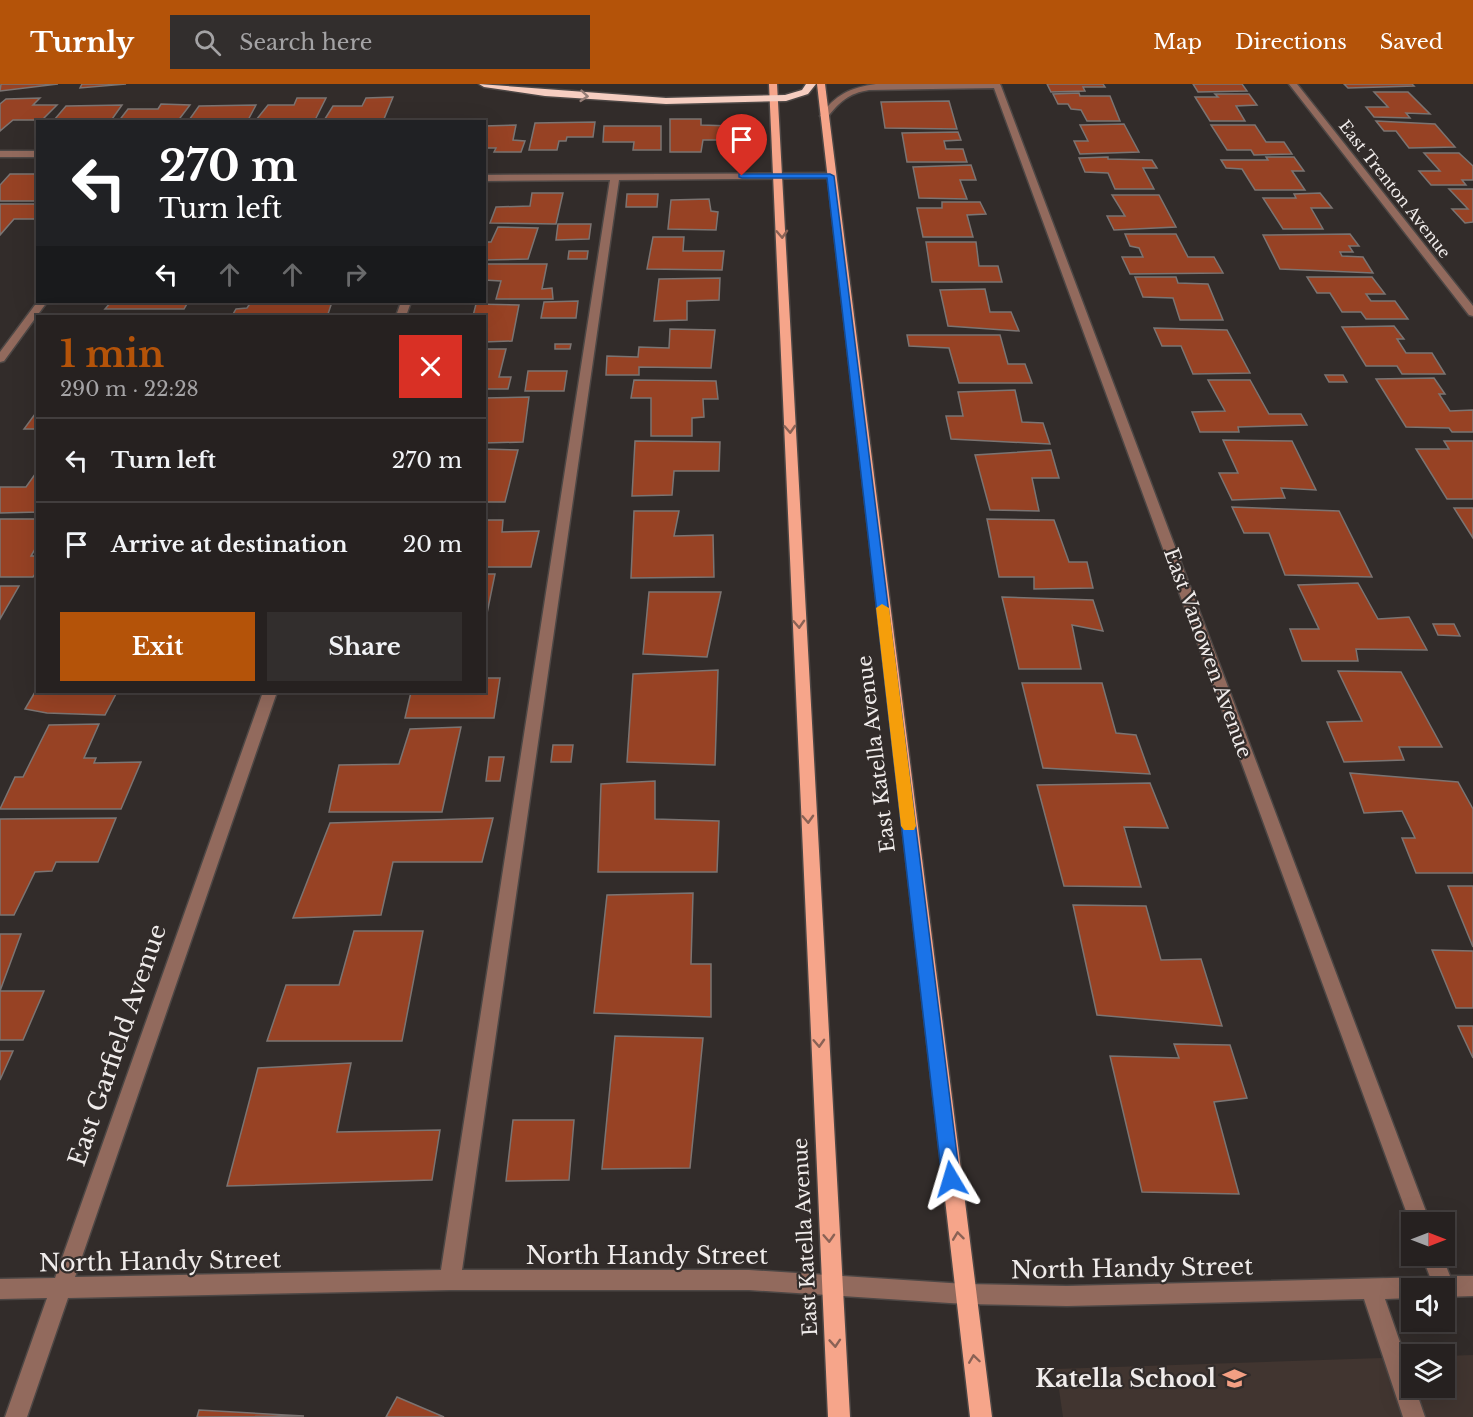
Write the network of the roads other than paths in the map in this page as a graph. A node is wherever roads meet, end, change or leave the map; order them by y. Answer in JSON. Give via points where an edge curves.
{"nodes":[{"id":1,"x":484,"y":84,"type":"edge"},
{"id":2,"x":773,"y":84,"type":"edge"},
{"id":3,"x":811,"y":84,"type":"edge"},
{"id":4,"x":821,"y":84,"type":"edge"},
{"id":5,"x":1293,"y":84,"type":"edge"},
{"id":6,"x":875,"y":85,"type":"edge"},
{"id":7,"x":997,"y":85,"type":"edge"},
{"id":8,"x":774,"y":99,"type":"junction"},
{"id":9,"x":824,"y":116,"type":"junction"},
{"id":10,"x":0,"y":154,"type":"edge"},
{"id":11,"x":36,"y":154,"type":"edge"},
{"id":12,"x":779,"y":176,"type":"junction"},
{"id":13,"x":830,"y":176,"type":"junction"},
{"id":14,"x":615,"y":177,"type":"junction"},
{"id":15,"x":486,"y":178,"type":"edge"},
{"id":16,"x":41,"y":303,"type":"edge"},
{"id":17,"x":1473,"y":313,"type":"edge"},
{"id":18,"x":0,"y":359,"type":"edge"},
{"id":19,"x":270,"y":693,"type":"edge"},
{"id":20,"x":1416,"y":1212,"type":"edge"},
{"id":21,"x":450,"y":1280,"type":"junction"},
{"id":22,"x":831,"y":1285,"type":"junction"},
{"id":23,"x":1473,"y":1286,"type":"edge"},
{"id":24,"x":1455,"y":1287,"type":"edge"},
{"id":25,"x":1401,"y":1288,"type":"edge"},
{"id":26,"x":0,"y":1289,"type":"edge"},
{"id":27,"x":60,"y":1289,"type":"junction"},
{"id":28,"x":1371,"y":1289,"type":"junction"},
{"id":29,"x":965,"y":1294,"type":"junction"},
{"id":30,"x":16,"y":1417,"type":"edge"},
{"id":31,"x":839,"y":1417,"type":"edge"},
{"id":32,"x":981,"y":1417,"type":"edge"},
{"id":33,"x":1414,"y":1417,"type":"edge"}],
"edges":[{"from":1,"to":8,"type":"highway","one_way":true,"via":[[635,100]]},
{"from":2,"to":8,"type":"main road","name":"East Katella Avenue"},
{"from":3,"to":8,"type":"highway","via":[[796,96]]},
{"from":4,"to":9,"type":"main road","name":"East Katella Avenue"},
{"from":5,"to":17,"type":"street","name":"East Trenton Avenue"},
{"from":6,"to":7,"type":"street"},
{"from":6,"to":9,"type":"street","via":[[840,96]]},
{"from":7,"to":20,"type":"street","name":"East Vanowen Avenue"},
{"from":8,"to":12,"type":"main road","name":"East Katella Avenue"},
{"from":9,"to":13,"type":"main road","name":"East Katella Avenue"},
{"from":10,"to":11,"type":"street"},
{"from":12,"to":13,"type":"street"},
{"from":12,"to":14,"type":"street"},
{"from":12,"to":22,"type":"main road","name":"East Katella Avenue","one_way":true},
{"from":29,"to":13,"type":"main road","name":"East Katella Avenue","one_way":true},
{"from":14,"to":15,"type":"street"},
{"from":14,"to":21,"type":"street"},
{"from":16,"to":18,"type":"street"},
{"from":19,"to":27,"type":"street","name":"East Garfield Avenue"},
{"from":21,"to":22,"type":"street","name":"North Handy Street","via":[[749,1280]]},
{"from":21,"to":27,"type":"street","name":"North Handy Street"},
{"from":22,"to":29,"type":"street","name":"North Handy Street"},
{"from":22,"to":31,"type":"main road","name":"East Katella Avenue","one_way":true},
{"from":23,"to":24,"type":"street","name":"North Handy Street"},
{"from":25,"to":28,"type":"street","name":"North Handy Street"},
{"from":26,"to":27,"type":"street","name":"North Handy Street"},
{"from":27,"to":30,"type":"street","name":"East Garfield Avenue"},
{"from":28,"to":29,"type":"street","name":"North Handy Street","via":[[1067,1296]]},
{"from":28,"to":33,"type":"street"},
{"from":32,"to":29,"type":"main road","name":"East Katella Avenue","one_way":true}]}
